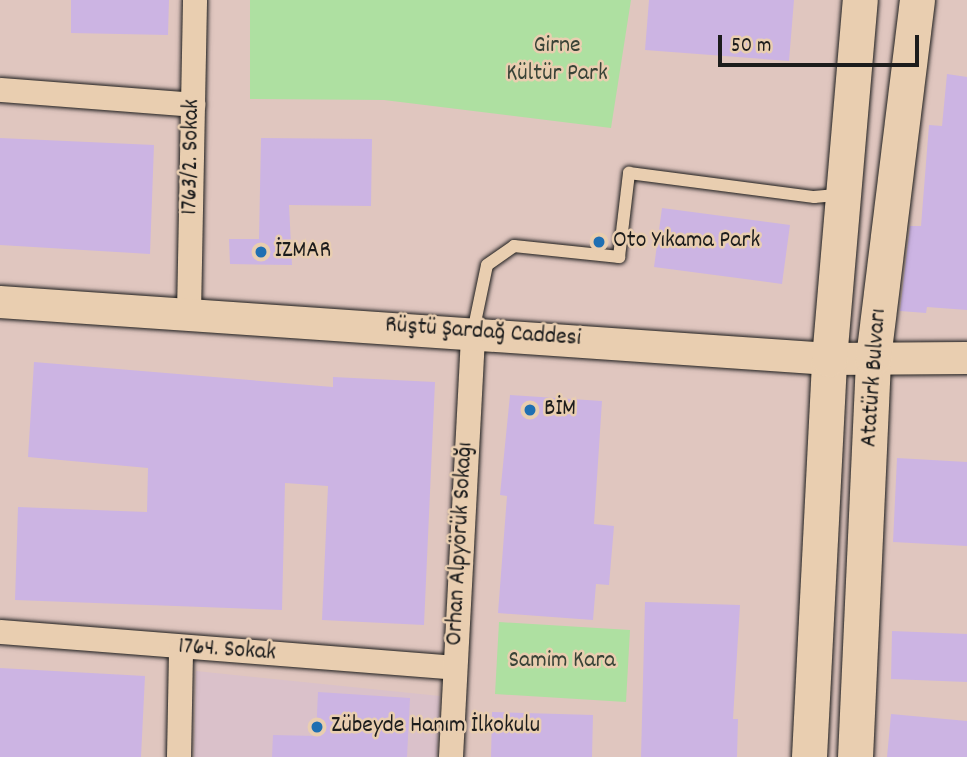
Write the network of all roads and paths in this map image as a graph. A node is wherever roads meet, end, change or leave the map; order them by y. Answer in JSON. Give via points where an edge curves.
{"nodes":[{"id":1,"x":195,"y":0,"type":"edge"},
{"id":2,"x":860,"y":0,"type":"edge"},
{"id":3,"x":917,"y":0,"type":"edge"},
{"id":4,"x":0,"y":90,"type":"edge"},
{"id":5,"x":193,"y":105,"type":"junction"},
{"id":6,"x":843,"y":195,"type":"junction"},
{"id":7,"x":0,"y":302,"type":"edge"},
{"id":8,"x":189,"y":314,"type":"junction"},
{"id":9,"x":473,"y":332,"type":"junction"},
{"id":10,"x":873,"y":358,"type":"junction"},
{"id":11,"x":967,"y":358,"type":"edge"},
{"id":12,"x":829,"y":359,"type":"junction"},
{"id":13,"x":0,"y":632,"type":"edge"},
{"id":14,"x":181,"y":648,"type":"junction"},
{"id":15,"x":454,"y":668,"type":"junction"},
{"id":16,"x":179,"y":757,"type":"edge"},
{"id":17,"x":451,"y":757,"type":"edge"},
{"id":18,"x":809,"y":757,"type":"edge"},
{"id":19,"x":855,"y":757,"type":"edge"}],
"edges":[{"from":1,"to":5,"type":"street","name":"1763/2. Sokak"},
{"from":2,"to":6,"type":"main road","name":"Atatürk Bulvarı"},
{"from":3,"to":10,"type":"main road","name":"Atatürk Bulvarı"},
{"from":4,"to":5,"type":"street"},
{"from":5,"to":8,"type":"street","name":"1763/2. Sokak"},
{"from":6,"to":9,"type":"lane","via":[[814,197],[629,173],[619,257],[514,246],[487,265]]},
{"from":6,"to":12,"type":"main road","name":"Atatürk Bulvarı"},
{"from":7,"to":8,"type":"street","name":"Rüştü Şardağ Caddesi"},
{"from":8,"to":9,"type":"street","name":"Rüştü Şardağ Caddesi"},
{"from":9,"to":12,"type":"street","name":"Rüştü Şardağ Caddesi"},
{"from":9,"to":15,"type":"street","name":"Orhan Alpyörük Sokağı"},
{"from":10,"to":11,"type":"street","name":"Rüştü Şardağ Caddesi"},
{"from":10,"to":12,"type":"street","name":"Rüştü Şardağ Caddesi"},
{"from":10,"to":19,"type":"main road","name":"Atatürk Bulvarı"},
{"from":12,"to":18,"type":"main road","name":"Atatürk Bulvarı"},
{"from":13,"to":14,"type":"street","name":"1764. Sokak"},
{"from":14,"to":15,"type":"street","name":"1764. Sokak"},
{"from":14,"to":16,"type":"street"},
{"from":15,"to":17,"type":"street","name":"Orhan Alpyörük Sokağı"}]}
